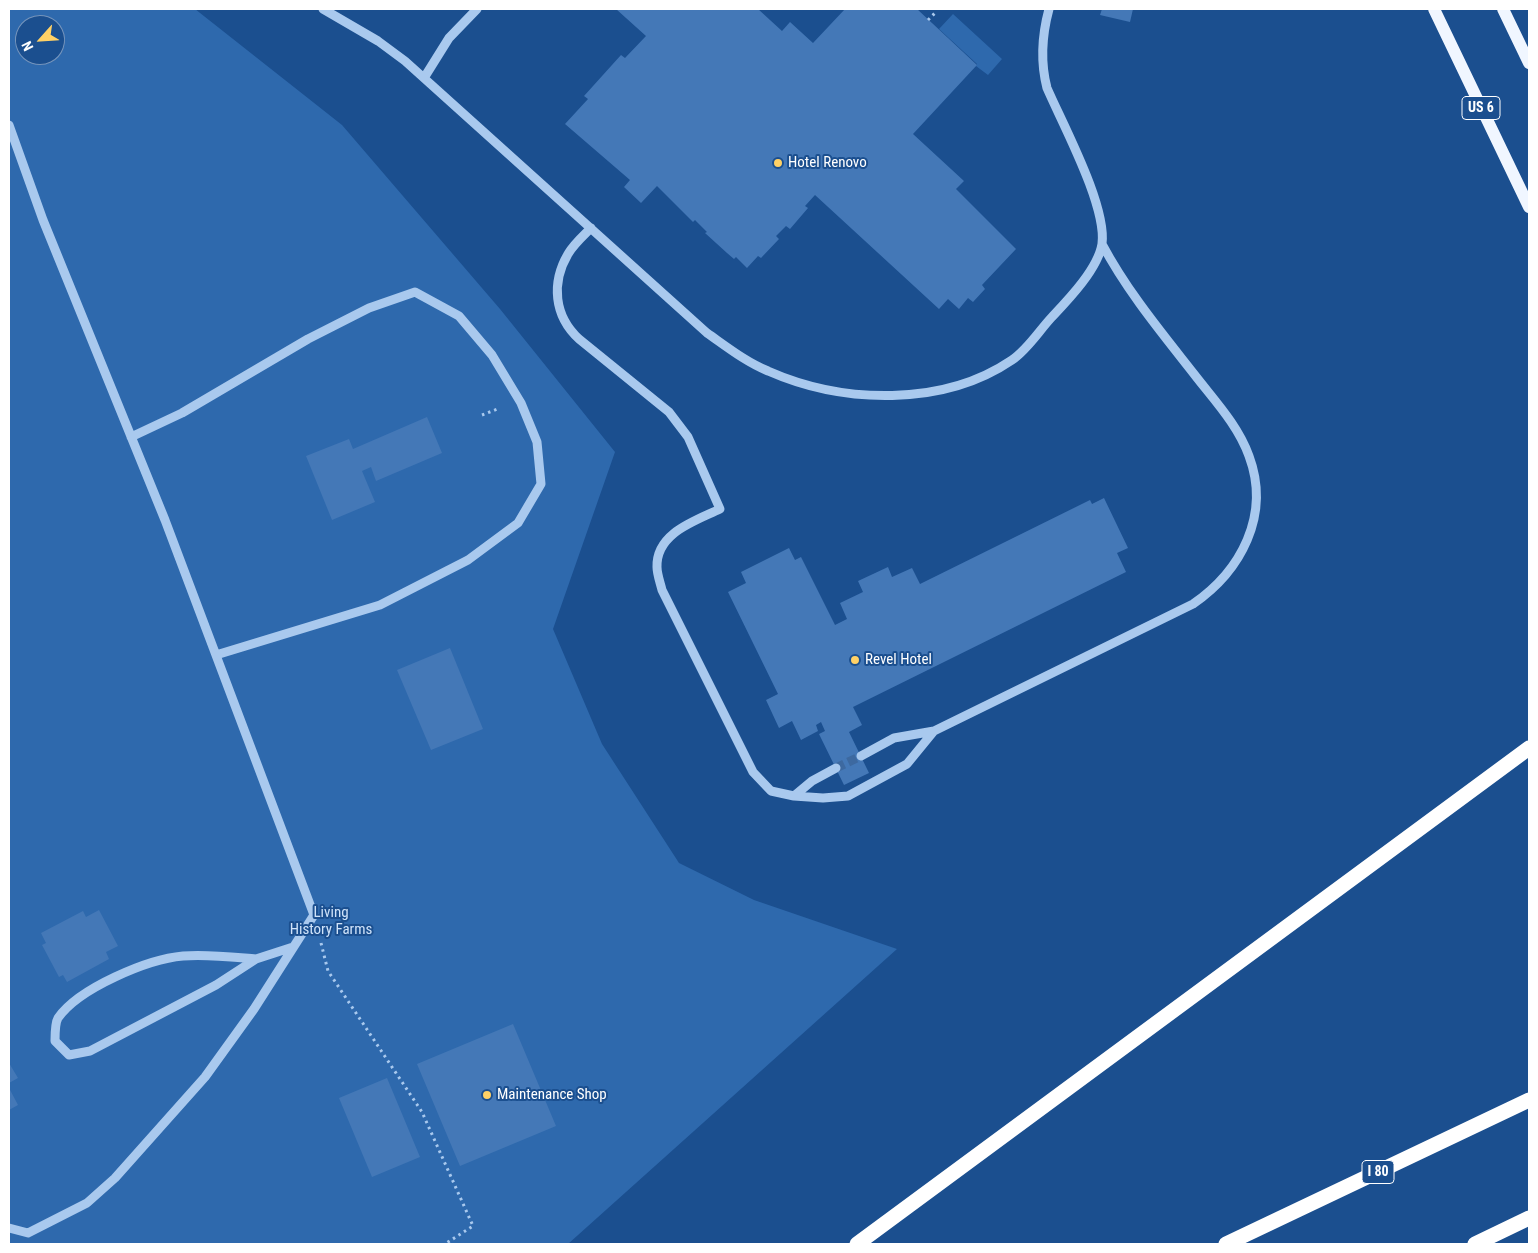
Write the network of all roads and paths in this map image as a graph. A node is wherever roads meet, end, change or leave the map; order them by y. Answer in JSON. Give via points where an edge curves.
{"nodes":[{"id":1,"x":323,"y":9,"type":"edge"},
{"id":2,"x":477,"y":9,"type":"edge"},
{"id":3,"x":1049,"y":9,"type":"edge"},
{"id":4,"x":1434,"y":9,"type":"edge"},
{"id":5,"x":1503,"y":9,"type":"edge"},
{"id":6,"x":936,"y":12,"type":"dead end"},
{"id":7,"x":928,"y":20,"type":"dead end"},
{"id":8,"x":1529,"y":63,"type":"edge"},
{"id":9,"x":424,"y":78,"type":"junction"},
{"id":10,"x":9,"y":125,"type":"edge"},
{"id":11,"x":1529,"y":207,"type":"edge"},
{"id":12,"x":591,"y":228,"type":"junction"},
{"id":13,"x":1102,"y":244,"type":"junction"},
{"id":14,"x":131,"y":437,"type":"junction"},
{"id":15,"x":216,"y":655,"type":"junction"},
{"id":16,"x":934,"y":731,"type":"junction"},
{"id":17,"x":1529,"y":748,"type":"edge"},
{"id":18,"x":861,"y":756,"type":"tunnel mouth"},
{"id":19,"x":836,"y":768,"type":"tunnel mouth"},
{"id":20,"x":794,"y":796,"type":"junction"},
{"id":21,"x":314,"y":915,"type":"junction"},
{"id":22,"x":293,"y":947,"type":"junction"},
{"id":23,"x":256,"y":959,"type":"junction"},
{"id":24,"x":1529,"y":1100,"type":"edge"},
{"id":25,"x":1529,"y":1218,"type":"edge"},
{"id":26,"x":9,"y":1228,"type":"edge"},
{"id":27,"x":445,"y":1244,"type":"edge"},
{"id":28,"x":857,"y":1244,"type":"edge"},
{"id":29,"x":1226,"y":1244,"type":"edge"},
{"id":30,"x":1475,"y":1244,"type":"edge"}],
"edges":[{"from":1,"to":9,"type":"lane","via":[[378,41]]},
{"from":2,"to":9,"type":"lane","via":[[449,38]]},
{"from":3,"to":13,"type":"lane","via":[[1043,36],[1043,72],[1097,202]]},
{"from":4,"to":11,"type":"main road","number":"US 6"},
{"from":5,"to":8,"type":"main road"},
{"from":6,"to":7,"type":"path"},
{"from":9,"to":12,"type":"lane"},
{"from":10,"to":14,"type":"lane","via":[[43,220]]},
{"from":12,"to":13,"type":"lane","via":[[707,333],[740,356],[768,371],[802,383],[883,396],[930,393],[957,387],[1014,359],[1071,297],[1092,267]]},
{"from":12,"to":20,"type":"lane","via":[[568,253],[561,271],[557,286],[560,314],[579,339],[669,412],[698,457],[720,509],[674,533],[666,541],[658,555],[657,565],[662,590],[754,772],[771,791]]},
{"from":13,"to":16,"type":"lane","via":[[1122,280],[1234,425],[1250,457],[1256,485],[1252,527],[1240,557],[1227,576],[1193,604]]},
{"from":14,"to":15,"type":"lane"},
{"from":14,"to":15,"type":"lane","via":[[182,413],[308,339],[369,308],[415,292],[458,316],[492,355],[521,403],[537,442],[541,484],[518,523],[468,560],[380,605]]},
{"from":15,"to":21,"type":"lane"},
{"from":16,"to":18,"type":"lane","via":[[894,738]]},
{"from":16,"to":20,"type":"lane","via":[[907,764],[848,796]]},
{"from":17,"to":28,"type":"highway"},
{"from":19,"to":20,"type":"lane"},
{"from":21,"to":22,"type":"lane"},
{"from":21,"to":27,"type":"path","via":[[328,971],[422,1112],[473,1226]]},
{"from":22,"to":23,"type":"lane"},
{"from":22,"to":26,"type":"lane","via":[[205,1077],[115,1178],[87,1203],[28,1233]]},
{"from":23,"to":23,"type":"lane","via":[[182,956],[143,965],[78,999],[57,1019],[55,1041],[69,1055],[90,1051],[216,985]]},
{"from":24,"to":29,"type":"highway","number":"I 80"},
{"from":25,"to":30,"type":"highway"}]}
